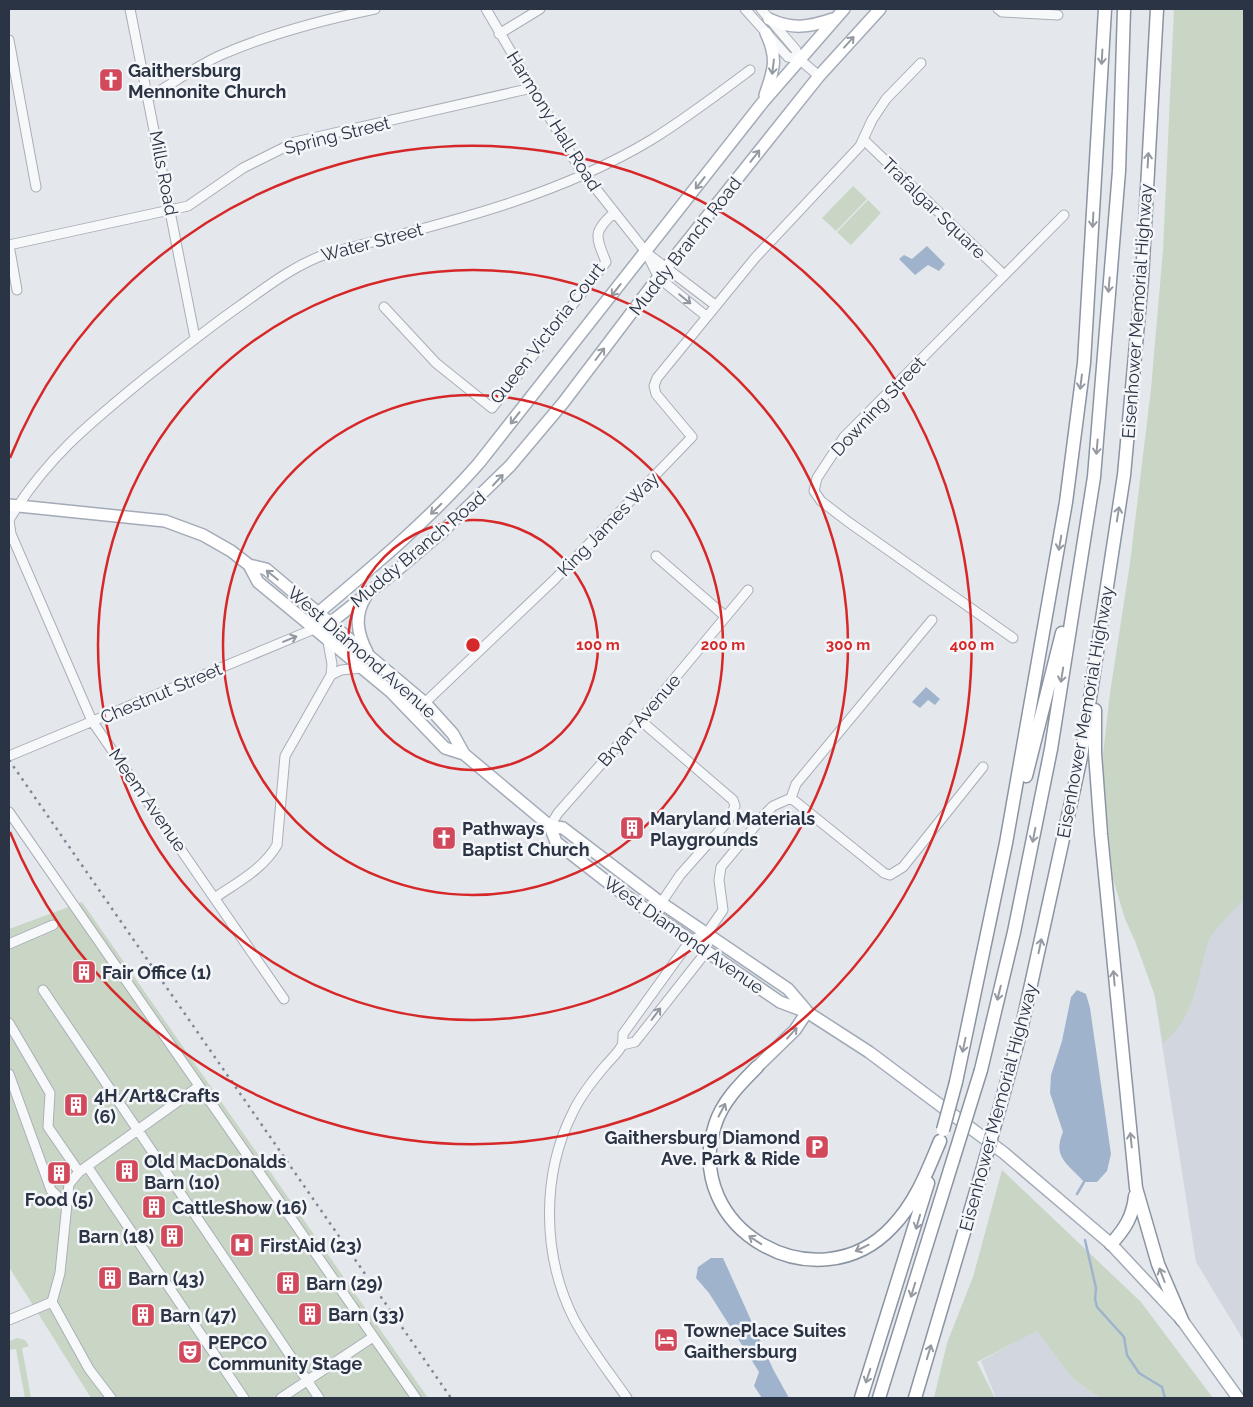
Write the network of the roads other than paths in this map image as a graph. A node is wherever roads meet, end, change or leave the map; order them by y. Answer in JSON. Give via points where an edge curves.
{"nodes":[{"id":1,"x":130,"y":9,"type":"edge"},
{"id":2,"x":375,"y":9,"type":"edge"},
{"id":3,"x":486,"y":9,"type":"edge"},
{"id":4,"x":540,"y":9,"type":"edge"},
{"id":5,"x":745,"y":9,"type":"edge"},
{"id":6,"x":761,"y":9,"type":"edge"},
{"id":7,"x":844,"y":9,"type":"edge"},
{"id":8,"x":880,"y":9,"type":"edge"},
{"id":9,"x":998,"y":9,"type":"edge"},
{"id":10,"x":1105,"y":9,"type":"edge"},
{"id":11,"x":1124,"y":9,"type":"edge"},
{"id":12,"x":1157,"y":9,"type":"edge"},
{"id":13,"x":1058,"y":15,"type":"dead end"},
{"id":14,"x":835,"y":18,"type":"junction"},
{"id":15,"x":769,"y":19,"type":"junction"},
{"id":16,"x":766,"y":32,"type":"junction"},
{"id":17,"x":500,"y":34,"type":"junction"},
{"id":18,"x":9,"y":40,"type":"edge"},
{"id":19,"x":799,"y":60,"type":"junction"},
{"id":20,"x":921,"y":63,"type":"dead end"},
{"id":21,"x":750,"y":70,"type":"dead end"},
{"id":22,"x":818,"y":76,"type":"junction"},
{"id":23,"x":532,"y":88,"type":"junction"},
{"id":24,"x":148,"y":98,"type":"junction"},
{"id":25,"x":763,"y":102,"type":"junction"},
{"id":26,"x":864,"y":140,"type":"junction"},
{"id":27,"x":584,"y":174,"type":"junction"},
{"id":28,"x":36,"y":188,"type":"dead end"},
{"id":29,"x":171,"y":209,"type":"junction"},
{"id":30,"x":614,"y":213,"type":"junction"},
{"id":31,"x":1064,"y":215,"type":"dead end"},
{"id":32,"x":9,"y":245,"type":"edge"},
{"id":33,"x":646,"y":252,"type":"junction"},
{"id":34,"x":668,"y":268,"type":"junction"},
{"id":35,"x":1004,"y":275,"type":"junction"},
{"id":36,"x":659,"y":278,"type":"junction"},
{"id":37,"x":17,"y":290,"type":"dead end"},
{"id":38,"x":715,"y":305,"type":"junction"},
{"id":39,"x":384,"y":307,"type":"dead end"},
{"id":40,"x":706,"y":316,"type":"junction"},
{"id":41,"x":195,"y":338,"type":"junction"},
{"id":42,"x":13,"y":505,"type":"edge"},
{"id":43,"x":656,"y":556,"type":"dead end"},
{"id":44,"x":1081,"y":557,"type":"junction"},
{"id":45,"x":249,"y":565,"type":"junction"},
{"id":46,"x":748,"y":590,"type":"dead end"},
{"id":47,"x":368,"y":592,"type":"junction"},
{"id":48,"x":318,"y":613,"type":"junction"},
{"id":49,"x":726,"y":618,"type":"junction"},
{"id":50,"x":932,"y":620,"type":"dead end"},
{"id":51,"x":330,"y":623,"type":"junction"},
{"id":52,"x":314,"y":629,"type":"junction"},
{"id":53,"x":1013,"y":638,"type":"dead end"},
{"id":54,"x":328,"y":642,"type":"junction"},
{"id":55,"x":368,"y":656,"type":"junction"},
{"id":56,"x":362,"y":668,"type":"junction"},
{"id":57,"x":1094,"y":670,"type":"junction"},
{"id":58,"x":331,"y":675,"type":"junction"},
{"id":59,"x":425,"y":704,"type":"junction"},
{"id":60,"x":413,"y":714,"type":"junction"},
{"id":61,"x":640,"y":720,"type":"junction"},
{"id":62,"x":92,"y":721,"type":"junction"},
{"id":63,"x":464,"y":754,"type":"junction"},
{"id":64,"x":9,"y":756,"type":"edge"},
{"id":65,"x":983,"y":767,"type":"dead end"},
{"id":66,"x":791,"y":798,"type":"junction"},
{"id":67,"x":9,"y":812,"type":"edge"},
{"id":68,"x":550,"y":826,"type":"junction"},
{"id":69,"x":216,"y":897,"type":"junction"},
{"id":70,"x":660,"y":902,"type":"junction"},
{"id":71,"x":653,"y":915,"type":"junction"},
{"id":72,"x":53,"y":925,"type":"dead end"},
{"id":73,"x":707,"y":933,"type":"junction"},
{"id":74,"x":690,"y":941,"type":"junction"},
{"id":75,"x":9,"y":944,"type":"edge"},
{"id":76,"x":984,"y":946,"type":"junction"},
{"id":77,"x":706,"y":952,"type":"junction"},
{"id":78,"x":43,"y":990,"type":"dead end"},
{"id":79,"x":284,"y":999,"type":"dead end"},
{"id":80,"x":807,"y":1012,"type":"junction"},
{"id":81,"x":9,"y":1023,"type":"edge"},
{"id":82,"x":622,"y":1045,"type":"junction"},
{"id":83,"x":757,"y":1067,"type":"joint"},
{"id":84,"x":9,"y":1074,"type":"edge"},
{"id":85,"x":198,"y":1087,"type":"junction"},
{"id":86,"x":138,"y":1130,"type":"junction"},
{"id":87,"x":941,"y":1136,"type":"junction"},
{"id":88,"x":88,"y":1166,"type":"junction"},
{"id":89,"x":79,"y":1172,"type":"junction"},
{"id":90,"x":1136,"y":1188,"type":"junction"},
{"id":91,"x":66,"y":1204,"type":"junction"},
{"id":92,"x":1112,"y":1244,"type":"junction"},
{"id":93,"x":52,"y":1302,"type":"junction"},
{"id":94,"x":9,"y":1320,"type":"edge"},
{"id":95,"x":1182,"y":1320,"type":"junction"},
{"id":96,"x":374,"y":1337,"type":"junction"},
{"id":97,"x":308,"y":1381,"type":"junction"},
{"id":98,"x":111,"y":1398,"type":"edge"},
{"id":99,"x":244,"y":1398,"type":"edge"},
{"id":100,"x":281,"y":1398,"type":"edge"},
{"id":101,"x":319,"y":1398,"type":"edge"},
{"id":102,"x":416,"y":1398,"type":"edge"},
{"id":103,"x":627,"y":1398,"type":"edge"},
{"id":104,"x":861,"y":1398,"type":"edge"},
{"id":105,"x":879,"y":1398,"type":"edge"},
{"id":106,"x":915,"y":1398,"type":"edge"},
{"id":107,"x":1238,"y":1398,"type":"edge"}],
"edges":[{"from":1,"to":24,"type":"street","name":"Mills Road"},
{"from":2,"to":24,"type":"street","via":[[317,21],[265,37],[219,56]]},
{"from":3,"to":17,"type":"street","name":"Harmony Hall Road"},
{"from":4,"to":17,"type":"street"},
{"from":5,"to":16,"type":"street"},
{"from":6,"to":15,"type":"street"},
{"from":7,"to":14,"type":"main road","name":"Muddy Branch Road"},
{"from":22,"to":8,"type":"main road","name":"Muddy Branch Road","one_way":true},
{"from":9,"to":13,"type":"street","via":[[1002,12]]},
{"from":10,"to":76,"type":"highway","one_way":true,"via":[[1084,362],[1066,502],[1006,843]]},
{"from":11,"to":44,"type":"highway","one_way":true,"via":[[1118,181],[1094,476]]},
{"from":57,"to":12,"type":"highway","name":"Eisenhower Memorial Highway","one_way":true,"via":[[1124,475],[1142,279]]},
{"from":14,"to":15,"type":"main road","via":[[808,28],[788,27]]},
{"from":14,"to":19,"type":"main road","name":"Muddy Branch Road"},
{"from":15,"to":19,"type":"street","via":[[796,50]]},
{"from":16,"to":19,"type":"street","via":[[788,57]]},
{"from":16,"to":25,"type":"main road","one_way":true,"via":[[773,48],[774,68]]},
{"from":17,"to":23,"type":"street","name":"Harmony Hall Road"},
{"from":18,"to":28,"type":"street"},
{"from":19,"to":22,"type":"street"},
{"from":19,"to":25,"type":"main road","name":"Muddy Branch Road"},
{"from":20,"to":26,"type":"street","name":"King James Way","via":[[886,99]]},
{"from":21,"to":27,"type":"street","name":"Water Street","via":[[650,140]]},
{"from":34,"to":22,"type":"main road","name":"Muddy Branch Road","one_way":true},
{"from":23,"to":27,"type":"street","name":"Harmony Hall Road"},
{"from":23,"to":29,"type":"street","name":"Spring Street","via":[[295,142],[243,168],[188,206]]},
{"from":24,"to":29,"type":"street","name":"Mills Road"},
{"from":25,"to":33,"type":"main road","name":"Muddy Branch Road","one_way":true},
{"from":26,"to":35,"type":"street","name":"Trafalgar Square"},
{"from":26,"to":38,"type":"street","name":"King James Way"},
{"from":27,"to":30,"type":"street","name":"Harmony Hall Road"},
{"from":27,"to":41,"type":"street","name":"Water Street","via":[[496,207],[312,258]]},
{"from":29,"to":32,"type":"street","name":"Spring Street"},
{"from":29,"to":41,"type":"street","name":"Mills Road"},
{"from":30,"to":33,"type":"street","name":"Harmony Hall Road"},
{"from":30,"to":39,"type":"street","name":"Queen Victoria Court","via":[[598,231],[606,262],[492,408],[436,363]]},
{"from":31,"to":35,"type":"street","name":"Downing Street"},
{"from":32,"to":37,"type":"street","name":"Spring Street"},
{"from":33,"to":34,"type":"street"},
{"from":33,"to":36,"type":"street"},
{"from":33,"to":48,"type":"main road","name":"Muddy Branch Road","one_way":true,"via":[[454,491]]},
{"from":34,"to":36,"type":"main road","name":"Muddy Branch Road"},
{"from":34,"to":38,"type":"street"},
{"from":35,"to":53,"type":"street","name":"Downing Street","via":[[844,437],[817,478],[814,491],[847,522]]},
{"from":36,"to":40,"type":"street","one_way":true},
{"from":47,"to":36,"type":"main road","name":"Muddy Branch Road","one_way":true,"via":[[442,532],[510,466]]},
{"from":38,"to":40,"type":"street","name":"King James Way"},
{"from":40,"to":59,"type":"street","name":"King James Way","via":[[654,386],[656,394],[692,437],[555,579]]},
{"from":41,"to":42,"type":"street","name":"Water Street","via":[[84,427]]},
{"from":42,"to":45,"type":"main road","name":"West Diamond Avenue","via":[[165,521],[212,539]]},
{"from":42,"to":62,"type":"street","name":"Meem Avenue","via":[[11,534]]},
{"from":43,"to":49,"type":"street"},
{"from":44,"to":76,"type":"highway"},
{"from":44,"to":105,"type":"highway","one_way":true,"bridge":true,"via":[[1051,749],[1014,932],[981,1070]]},
{"from":48,"to":45,"type":"main road","name":"West Diamond Avenue","one_way":true,"via":[[266,569]]},
{"from":45,"to":52,"type":"main road","name":"West Diamond Avenue","via":[[258,582]]},
{"from":46,"to":49,"type":"street","name":"Bryan Avenue"},
{"from":47,"to":51,"type":"main road","name":"Muddy Branch Road"},
{"from":47,"to":55,"type":"main road","via":[[357,624]]},
{"from":48,"to":51,"type":"main road","name":"West Diamond Avenue"},
{"from":48,"to":52,"type":"main road"},
{"from":49,"to":61,"type":"street","name":"Bryan Avenue"},
{"from":50,"to":66,"type":"street","via":[[796,784]]},
{"from":51,"to":52,"type":"main road","name":"Muddy Branch Road"},
{"from":51,"to":55,"type":"main road","name":"West Diamond Avenue"},
{"from":52,"to":54,"type":"main road","name":"West Diamond Avenue"},
{"from":62,"to":52,"type":"street","name":"Chestnut Street","one_way":true},
{"from":54,"to":56,"type":"main road","name":"West Diamond Avenue"},
{"from":54,"to":58,"type":"street"},
{"from":55,"to":59,"type":"main road","name":"West Diamond Avenue"},
{"from":56,"to":58,"type":"street","via":[[341,670]]},
{"from":56,"to":60,"type":"main road","name":"West Diamond Avenue"},
{"from":90,"to":57,"type":"highway","one_way":true,"via":[[1098,791]]},
{"from":106,"to":57,"type":"highway","name":"Eisenhower Memorial Highway","one_way":true,"bridge":true,"via":[[1021,1030],[1081,757]]},
{"from":58,"to":69,"type":"street","via":[[285,756],[277,845],[251,874]]},
{"from":59,"to":60,"type":"street","name":"King James Way"},
{"from":59,"to":63,"type":"main road","name":"West Diamond Avenue","via":[[453,734]]},
{"from":60,"to":63,"type":"main road","name":"West Diamond Avenue","via":[[446,748]]},
{"from":61,"to":68,"type":"street","name":"Bryan Avenue"},
{"from":61,"to":70,"type":"street","via":[[733,800],[734,811],[728,821]]},
{"from":62,"to":64,"type":"street","name":"Chestnut Street"},
{"from":62,"to":69,"type":"street","name":"Meem Avenue"},
{"from":63,"to":68,"type":"main road","name":"West Diamond Avenue"},
{"from":65,"to":66,"type":"street","via":[[903,867],[890,875]]},
{"from":66,"to":73,"type":"street","name":"West Diamond Avenue","via":[[769,810],[723,863],[719,876],[723,910]]},
{"from":67,"to":85,"type":"street"},
{"from":68,"to":70,"type":"main road","name":"West Diamond Avenue","via":[[563,828]]},
{"from":68,"to":71,"type":"main road","name":"West Diamond Avenue","via":[[556,842]]},
{"from":69,"to":79,"type":"street","name":"Meem Avenue"},
{"from":70,"to":71,"type":"street"},
{"from":70,"to":73,"type":"main road","name":"West Diamond Avenue"},
{"from":71,"to":74,"type":"main road","name":"West Diamond Avenue"},
{"from":72,"to":75,"type":"street"},
{"from":73,"to":74,"type":"street"},
{"from":73,"to":77,"type":"street"},
{"from":73,"to":80,"type":"main road","name":"West Diamond Avenue","via":[[788,989]]},
{"from":74,"to":77,"type":"main road","name":"West Diamond Avenue"},
{"from":74,"to":82,"type":"street","via":[[624,1034]]},
{"from":76,"to":87,"type":"highway","one_way":true,"bridge":true,"via":[[956,1082]]},
{"from":77,"to":80,"type":"main road","name":"West Diamond Avenue","via":[[780,1002]]},
{"from":82,"to":77,"type":"street","one_way":true,"via":[[635,1042]]},
{"from":78,"to":86,"type":"street"},
{"from":83,"to":80,"type":"main road","one_way":true,"via":[[796,1030]]},
{"from":80,"to":92,"type":"main road","name":"West Diamond Avenue","via":[[869,1052],[996,1147]]},
{"from":81,"to":89,"type":"street","via":[[50,1093],[48,1127]]},
{"from":82,"to":103,"type":"street","via":[[588,1086],[573,1111],[558,1150],[550,1199],[554,1258],[565,1298],[590,1346]]},
{"from":87,"to":83,"type":"highway","one_way":true,"via":[[918,1192],[891,1228],[870,1244],[829,1259],[798,1258],[769,1250],[745,1234],[722,1207],[710,1161],[715,1124],[736,1088]]},
{"from":84,"to":91,"type":"street","via":[[51,1190]]},
{"from":85,"to":86,"type":"street"},
{"from":85,"to":96,"type":"street"},
{"from":86,"to":88,"type":"street"},
{"from":86,"to":97,"type":"street"},
{"from":87,"to":104,"type":"highway","one_way":true,"via":[[916,1227]]},
{"from":88,"to":89,"type":"street"},
{"from":88,"to":99,"type":"street"},
{"from":89,"to":91,"type":"street","via":[[69,1184]]},
{"from":90,"to":92,"type":"highway","via":[[1134,1210]]},
{"from":95,"to":90,"type":"highway","one_way":true,"via":[[1158,1264]]},
{"from":91,"to":93,"type":"street","via":[[60,1273]]},
{"from":92,"to":95,"type":"main road","name":"West Diamond Avenue"},
{"from":93,"to":94,"type":"street"},
{"from":93,"to":98,"type":"street","via":[[88,1369]]},
{"from":95,"to":107,"type":"main road","name":"West Diamond Avenue"},
{"from":96,"to":97,"type":"street"},
{"from":96,"to":102,"type":"street"},
{"from":97,"to":100,"type":"street"},
{"from":97,"to":101,"type":"street"}]}
